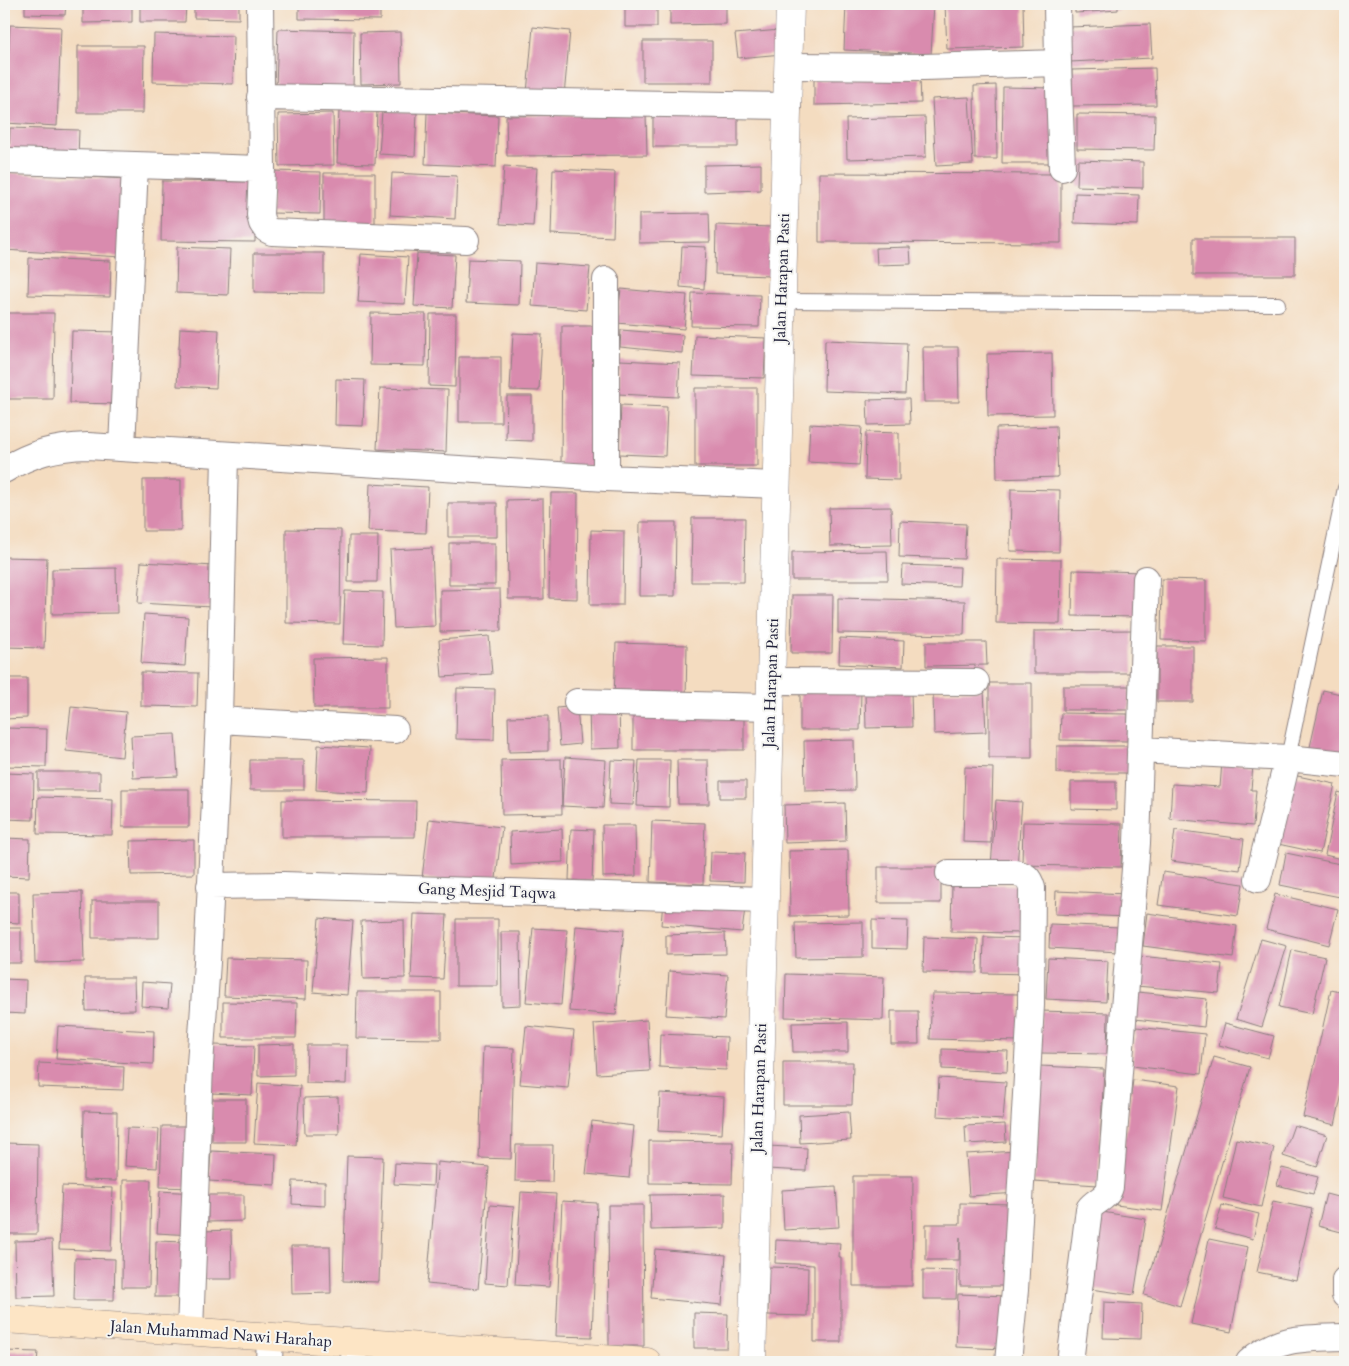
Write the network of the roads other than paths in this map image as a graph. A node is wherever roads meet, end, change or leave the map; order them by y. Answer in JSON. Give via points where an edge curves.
{"nodes":[{"id":1,"x":260,"y":4,"type":"edge"},
{"id":2,"x":790,"y":4,"type":"edge"},
{"id":3,"x":1057,"y":4,"type":"edge"},
{"id":4,"x":1058,"y":64,"type":"junction"},
{"id":5,"x":789,"y":66,"type":"junction"},
{"id":6,"x":260,"y":97,"type":"junction"},
{"id":7,"x":788,"y":106,"type":"junction"},
{"id":8,"x":9,"y":162,"type":"dead end"},
{"id":9,"x":134,"y":166,"type":"junction"},
{"id":10,"x":1062,"y":168,"type":"dead end"},
{"id":11,"x":262,"y":169,"type":"junction"},
{"id":12,"x":466,"y":240,"type":"dead end"},
{"id":13,"x":606,"y":280,"type":"dead end"},
{"id":14,"x":782,"y":301,"type":"junction"},
{"id":15,"x":1278,"y":304,"type":"dead end"},
{"id":16,"x":122,"y":447,"type":"junction"},
{"id":17,"x":225,"y":455,"type":"junction"},
{"id":18,"x":4,"y":470,"type":"edge"},
{"id":19,"x":606,"y":478,"type":"junction"},
{"id":20,"x":777,"y":485,"type":"junction"},
{"id":21,"x":1345,"y":488,"type":"edge"},
{"id":22,"x":1146,"y":580,"type":"dead end"},
{"id":23,"x":976,"y":682,"type":"dead end"},
{"id":24,"x":771,"y":694,"type":"junction"},
{"id":25,"x":577,"y":702,"type":"dead end"},
{"id":26,"x":219,"y":720,"type":"junction"},
{"id":27,"x":396,"y":730,"type":"dead end"},
{"id":28,"x":1140,"y":750,"type":"junction"},
{"id":29,"x":1288,"y":758,"type":"junction"},
{"id":30,"x":1345,"y":764,"type":"edge"},
{"id":31,"x":949,"y":873,"type":"dead end"},
{"id":32,"x":1258,"y":879,"type":"dead end"},
{"id":33,"x":210,"y":886,"type":"junction"},
{"id":34,"x":765,"y":900,"type":"junction"},
{"id":35,"x":1345,"y":1280,"type":"edge"},
{"id":36,"x":1345,"y":1295,"type":"edge"},
{"id":37,"x":4,"y":1319,"type":"edge"},
{"id":38,"x":190,"y":1331,"type":"junction"},
{"id":39,"x":1345,"y":1337,"type":"edge"},
{"id":40,"x":270,"y":1350,"type":"edge"},
{"id":41,"x":355,"y":1352,"type":"edge"},
{"id":42,"x":562,"y":1360,"type":"edge"},
{"id":43,"x":616,"y":1361,"type":"edge"},
{"id":44,"x":647,"y":1362,"type":"edge"},
{"id":45,"x":752,"y":1362,"type":"edge"},
{"id":46,"x":1008,"y":1362,"type":"edge"},
{"id":47,"x":1070,"y":1362,"type":"edge"},
{"id":48,"x":1248,"y":1362,"type":"edge"}],
"edges":[{"from":1,"to":6,"type":"street"},
{"from":2,"to":5,"type":"street","name":"Jalan Harapan Pasti"},
{"from":3,"to":4,"type":"street"},
{"from":4,"to":5,"type":"street","via":[[923,68]]},
{"from":4,"to":10,"type":"street"},
{"from":5,"to":7,"type":"street","name":"Jalan Harapan Pasti"},
{"from":6,"to":7,"type":"street"},
{"from":6,"to":11,"type":"street"},
{"from":7,"to":14,"type":"street","name":"Jalan Harapan Pasti"},
{"from":8,"to":9,"type":"street"},
{"from":9,"to":11,"type":"street"},
{"from":9,"to":16,"type":"street"},
{"from":11,"to":12,"type":"street","via":[[260,215],[266,229],[272,232]]},
{"from":13,"to":19,"type":"street"},
{"from":14,"to":15,"type":"lane"},
{"from":14,"to":20,"type":"street","name":"Jalan Harapan Pasti"},
{"from":16,"to":17,"type":"street"},
{"from":16,"to":18,"type":"street","via":[[64,447],[39,452]]},
{"from":17,"to":19,"type":"street"},
{"from":17,"to":26,"type":"street"},
{"from":19,"to":20,"type":"street"},
{"from":20,"to":24,"type":"street","name":"Jalan Harapan Pasti"},
{"from":21,"to":29,"type":"lane"},
{"from":22,"to":28,"type":"street"},
{"from":23,"to":24,"type":"street"},
{"from":24,"to":25,"type":"street"},
{"from":24,"to":34,"type":"street","name":"Jalan Harapan Pasti"},
{"from":26,"to":27,"type":"street"},
{"from":26,"to":33,"type":"street"},
{"from":28,"to":29,"type":"street"},
{"from":28,"to":47,"type":"street","via":[[1137,843],[1110,1187],[1106,1195],[1089,1209]]},
{"from":29,"to":30,"type":"street"},
{"from":29,"to":32,"type":"street"},
{"from":31,"to":46,"type":"street","via":[[1015,873],[1025,875],[1032,888],[1031,1005]]},
{"from":33,"to":34,"type":"street","name":"Gang Mesjid Taqwa","via":[[283,885]]},
{"from":33,"to":38,"type":"street"},
{"from":34,"to":45,"type":"street","name":"Jalan Harapan Pasti"},
{"from":35,"to":36,"type":"street"},
{"from":37,"to":38,"type":"main road","name":"Jalan Muhammad Nawi Harahap"},
{"from":38,"to":40,"type":"main road","name":"Jalan Muhammad Nawi Harahap"},
{"from":39,"to":48,"type":"street","via":[[1293,1339],[1263,1350]]},
{"from":40,"to":41,"type":"main road","name":"Jalan Muhammad Nawi Harahap"},
{"from":41,"to":42,"type":"main road","name":"Jalan Muhammad Nawi Harahap"},
{"from":42,"to":43,"type":"main road","name":"Jalan Muhammad Nawi Harahap"},
{"from":43,"to":44,"type":"main road","name":"Jalan Muhammad Nawi Harahap"}]}
